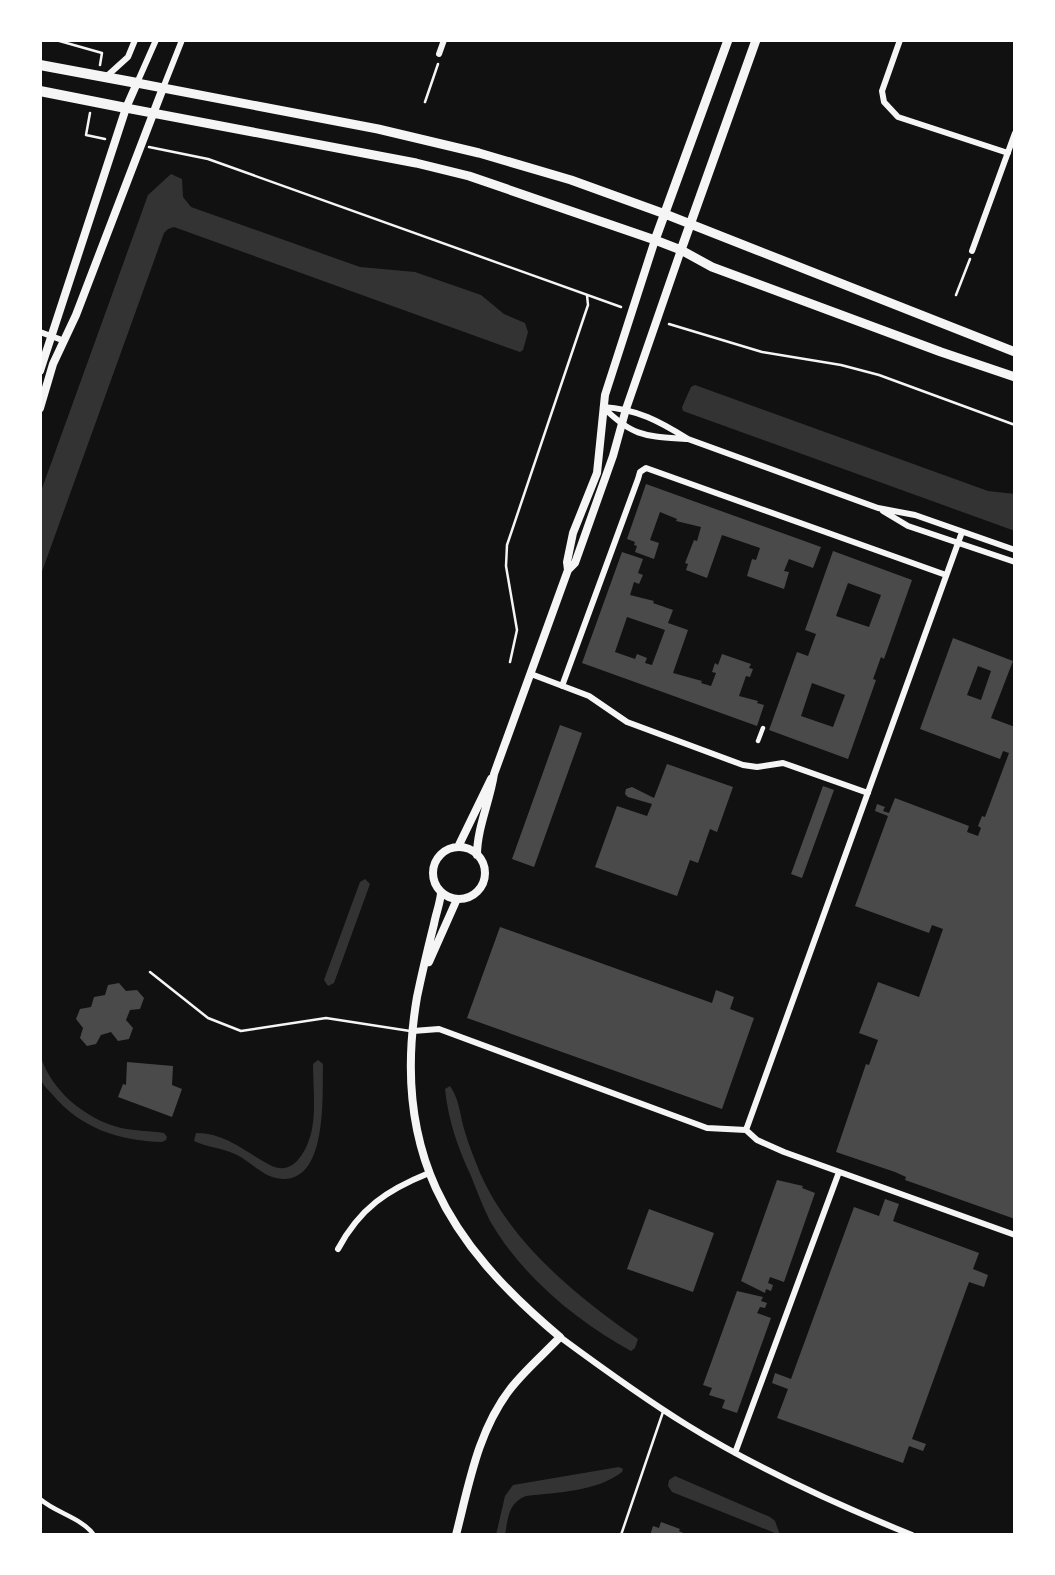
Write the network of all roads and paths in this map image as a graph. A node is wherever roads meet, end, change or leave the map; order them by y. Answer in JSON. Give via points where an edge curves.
{"nodes":[{"id":1,"x":57,"y":40,"type":"edge"},
{"id":2,"x":135,"y":40,"type":"edge"},
{"id":3,"x":156,"y":40,"type":"edge"},
{"id":4,"x":182,"y":40,"type":"edge"},
{"id":5,"x":444,"y":40,"type":"edge"},
{"id":6,"x":728,"y":40,"type":"edge"},
{"id":7,"x":756,"y":40,"type":"edge"},
{"id":8,"x":901,"y":40,"type":"edge"},
{"id":9,"x":102,"y":53,"type":"dead end"},
{"id":10,"x":439,"y":54,"type":"joint"},
{"id":11,"x":40,"y":65,"type":"edge"},
{"id":12,"x":106,"y":77,"type":"junction"},
{"id":13,"x":137,"y":83,"type":"junction"},
{"id":14,"x":163,"y":88,"type":"junction"},
{"id":15,"x":40,"y":91,"type":"edge"},
{"id":16,"x":425,"y":102,"type":"dead end"},
{"id":17,"x":126,"y":108,"type":"junction"},
{"id":18,"x":153,"y":113,"type":"junction"},
{"id":19,"x":1015,"y":133,"type":"edge"},
{"id":20,"x":182,"y":153,"type":"dead end"},
{"id":21,"x":1007,"y":153,"type":"junction"},
{"id":22,"x":665,"y":214,"type":"junction"},
{"id":23,"x":690,"y":224,"type":"junction"},
{"id":24,"x":655,"y":240,"type":"junction"},
{"id":25,"x":681,"y":250,"type":"junction"},
{"id":26,"x":972,"y":251,"type":"joint"},
{"id":27,"x":586,"y":295,"type":"junction"},
{"id":28,"x":956,"y":295,"type":"dead end"},
{"id":29,"x":621,"y":306,"type":"dead end"},
{"id":30,"x":669,"y":324,"type":"dead end"},
{"id":31,"x":40,"y":332,"type":"edge"},
{"id":32,"x":52,"y":337,"type":"junction"},
{"id":33,"x":62,"y":340,"type":"junction"},
{"id":34,"x":1015,"y":352,"type":"edge"},
{"id":35,"x":40,"y":371,"type":"edge"},
{"id":36,"x":1015,"y":377,"type":"edge"},
{"id":37,"x":603,"y":407,"type":"junction"},
{"id":38,"x":40,"y":408,"type":"edge"},
{"id":39,"x":626,"y":409,"type":"junction"},
{"id":40,"x":1015,"y":425,"type":"edge"},
{"id":41,"x":622,"y":426,"type":"junction"},
{"id":42,"x":688,"y":439,"type":"junction"},
{"id":43,"x":878,"y":508,"type":"junction"},
{"id":44,"x":961,"y":532,"type":"junction"},
{"id":45,"x":957,"y":544,"type":"junction"},
{"id":46,"x":1015,"y":550,"type":"edge"},
{"id":47,"x":1015,"y":564,"type":"edge"},
{"id":48,"x":568,"y":570,"type":"junction"},
{"id":49,"x":946,"y":575,"type":"junction"},
{"id":50,"x":510,"y":662,"type":"dead end"},
{"id":51,"x":531,"y":674,"type":"junction"},
{"id":52,"x":562,"y":686,"type":"junction"},
{"id":53,"x":762,"y":728,"type":"dead end"},
{"id":54,"x":758,"y":741,"type":"dead end"},
{"id":55,"x":494,"y":774,"type":"junction"},
{"id":56,"x":868,"y":793,"type":"junction"},
{"id":57,"x":458,"y":847,"type":"junction"},
{"id":58,"x":477,"y":855,"type":"junction"},
{"id":59,"x":441,"y":892,"type":"junction"},
{"id":60,"x":457,"y":900,"type":"junction"},
{"id":61,"x":150,"y":972,"type":"dead end"},
{"id":62,"x":423,"y":975,"type":"junction"},
{"id":63,"x":413,"y":1031,"type":"junction"},
{"id":64,"x":746,"y":1130,"type":"junction"},
{"id":65,"x":839,"y":1172,"type":"junction"},
{"id":66,"x":429,"y":1173,"type":"junction"},
{"id":67,"x":1015,"y":1235,"type":"edge"},
{"id":68,"x":338,"y":1249,"type":"dead end"},
{"id":69,"x":560,"y":1337,"type":"junction"},
{"id":70,"x":664,"y":1410,"type":"junction"},
{"id":71,"x":735,"y":1453,"type":"junction"},
{"id":72,"x":40,"y":1499,"type":"edge"},
{"id":73,"x":94,"y":1535,"type":"edge"},
{"id":74,"x":456,"y":1535,"type":"edge"},
{"id":75,"x":621,"y":1535,"type":"edge"},
{"id":76,"x":912,"y":1535,"type":"edge"}],
"edges":[{"from":1,"to":9,"type":"path"},
{"from":2,"to":12,"type":"street","via":[[128,57]]},
{"from":3,"to":13,"type":"street"},
{"from":4,"to":14,"type":"street"},
{"from":5,"to":10,"type":"street"},
{"from":6,"to":22,"type":"main road"},
{"from":7,"to":23,"type":"main road"},
{"from":8,"to":21,"type":"street","via":[[882,92],[884,102],[898,117]]},
{"from":10,"to":16,"type":"path"},
{"from":11,"to":12,"type":"highway"},
{"from":12,"to":13,"type":"highway"},
{"from":13,"to":14,"type":"main road"},
{"from":13,"to":17,"type":"street"},
{"from":14,"to":18,"type":"street"},
{"from":14,"to":22,"type":"main road","via":[[467,150]]},
{"from":15,"to":17,"type":"highway"},
{"from":17,"to":18,"type":"main road"},
{"from":17,"to":32,"type":"street"},
{"from":18,"to":24,"type":"main road","via":[[416,163],[509,188]]},
{"from":18,"to":33,"type":"street","via":[[76,315]]},
{"from":19,"to":21,"type":"street"},
{"from":20,"to":27,"type":"path"},
{"from":21,"to":26,"type":"street"},
{"from":22,"to":23,"type":"main road"},
{"from":22,"to":24,"type":"main road"},
{"from":23,"to":25,"type":"main road"},
{"from":23,"to":34,"type":"main road"},
{"from":24,"to":25,"type":"main road"},
{"from":24,"to":37,"type":"street"},
{"from":25,"to":36,"type":"main road","via":[[712,267]]},
{"from":25,"to":39,"type":"street"},
{"from":26,"to":28,"type":"path"},
{"from":27,"to":29,"type":"path"},
{"from":27,"to":50,"type":"path","via":[[588,305],[507,545],[517,630]]},
{"from":30,"to":40,"type":"path","via":[[762,352],[879,375]]},
{"from":31,"to":32,"type":"street"},
{"from":32,"to":33,"type":"street"},
{"from":32,"to":35,"type":"street"},
{"from":33,"to":38,"type":"street"},
{"from":37,"to":39,"type":"street"},
{"from":37,"to":41,"type":"street"},
{"from":37,"to":48,"type":"street","via":[[597,473],[573,533]]},
{"from":39,"to":41,"type":"street"},
{"from":39,"to":42,"type":"street"},
{"from":41,"to":42,"type":"street","via":[[647,436]]},
{"from":41,"to":48,"type":"street","via":[[575,563]]},
{"from":42,"to":43,"type":"street"},
{"from":43,"to":44,"type":"street","via":[[915,515]]},
{"from":43,"to":45,"type":"street","via":[[908,526]]},
{"from":44,"to":45,"type":"street"},
{"from":44,"to":46,"type":"street"},
{"from":45,"to":47,"type":"street"},
{"from":45,"to":49,"type":"street"},
{"from":48,"to":51,"type":"street"},
{"from":49,"to":52,"type":"street","via":[[646,468],[640,472]]},
{"from":49,"to":56,"type":"street"},
{"from":51,"to":52,"type":"street"},
{"from":51,"to":55,"type":"street"},
{"from":52,"to":56,"type":"street","via":[[598,700],[627,723],[743,765],[783,763]]},
{"from":53,"to":54,"type":"street"},
{"from":55,"to":57,"type":"street"},
{"from":55,"to":58,"type":"street"},
{"from":56,"to":64,"type":"street"},
{"from":57,"to":58,"type":"street"},
{"from":57,"to":59,"type":"street","via":[[445,852],[434,865],[434,882]]},
{"from":58,"to":60,"type":"street","via":[[484,868],[483,884],[472,896]]},
{"from":59,"to":60,"type":"street"},
{"from":59,"to":62,"type":"street"},
{"from":60,"to":62,"type":"street"},
{"from":61,"to":63,"type":"lane","via":[[208,1018],[241,1031],[326,1018]]},
{"from":62,"to":63,"type":"street"},
{"from":63,"to":64,"type":"street","via":[[439,1029],[707,1128]]},
{"from":63,"to":66,"type":"street","via":[[412,1099]]},
{"from":64,"to":65,"type":"street","via":[[757,1140]]},
{"from":65,"to":67,"type":"street"},
{"from":65,"to":71,"type":"street"},
{"from":66,"to":68,"type":"street","via":[[394,1189],[365,1210]]},
{"from":66,"to":69,"type":"street","via":[[463,1238],[483,1264]]},
{"from":69,"to":70,"type":"street"},
{"from":69,"to":74,"type":"street","via":[[510,1389],[490,1422]]},
{"from":70,"to":71,"type":"street"},
{"from":70,"to":75,"type":"lane"},
{"from":71,"to":76,"type":"street","via":[[828,1500]]},
{"from":72,"to":73,"type":"street"}]}
